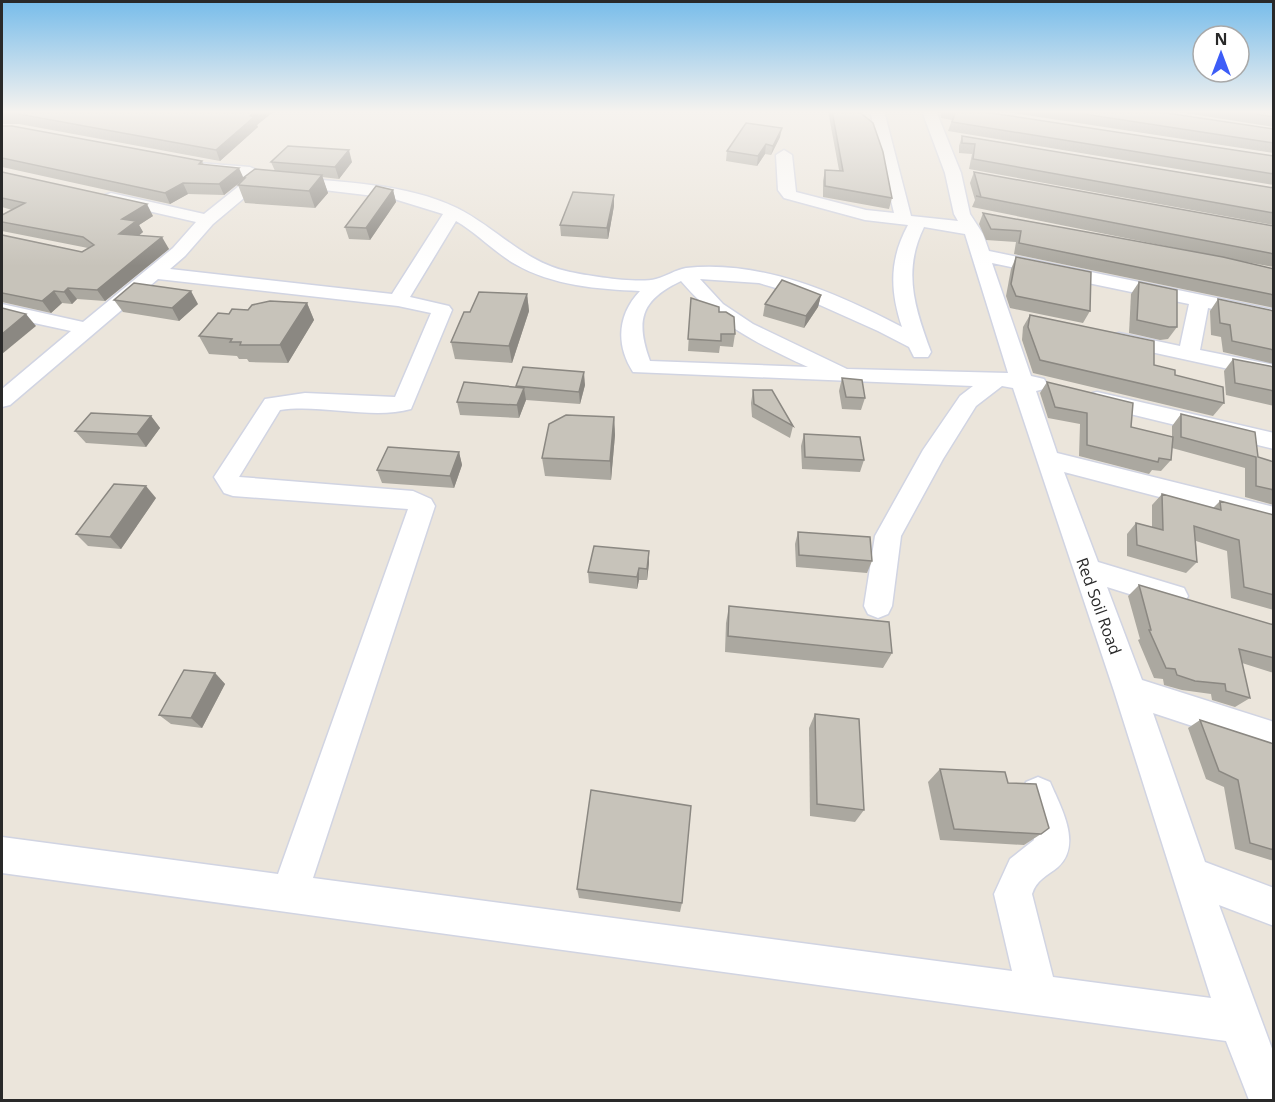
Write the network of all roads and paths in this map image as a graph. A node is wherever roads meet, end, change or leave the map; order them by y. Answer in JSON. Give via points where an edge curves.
{"nodes":[{"id":1,"x":189,"y":162,"type":"edge"},
{"id":2,"x":784,"y":162,"type":"edge"},
{"id":3,"x":893,"y":162,"type":"edge"},
{"id":4,"x":958,"y":162,"type":"edge"},
{"id":5,"x":257,"y":179,"type":"junction"},
{"id":6,"x":90,"y":194,"type":"edge"},
{"id":7,"x":452,"y":213,"type":"junction"},
{"id":8,"x":207,"y":220,"type":"junction"},
{"id":9,"x":972,"y":220,"type":"junction"},
{"id":10,"x":911,"y":222,"type":"junction"},
{"id":11,"x":981,"y":255,"type":"junction"},
{"id":12,"x":154,"y":273,"type":"junction"},
{"id":13,"x":685,"y":274,"type":"junction"},
{"id":14,"x":659,"y":285,"type":"junction"},
{"id":15,"x":398,"y":300,"type":"junction"},
{"id":16,"x":1199,"y":301,"type":"junction"},
{"id":17,"x":2,"y":310,"type":"edge"},
{"id":18,"x":1274,"y":316,"type":"edge"},
{"id":19,"x":88,"y":329,"type":"junction"},
{"id":20,"x":1100,"y":336,"type":"edge"},
{"id":21,"x":918,"y":344,"type":"junction"},
{"id":22,"x":1189,"y":354,"type":"junction"},
{"id":23,"x":1274,"y":372,"type":"edge"},
{"id":24,"x":843,"y":375,"type":"junction"},
{"id":25,"x":931,"y":379,"type":"junction"},
{"id":26,"x":1009,"y":380,"type":"junction"},
{"id":27,"x":1056,"y":389,"type":"edge"},
{"id":28,"x":1079,"y":394,"type":"edge"},
{"id":29,"x":2,"y":400,"type":"edge"},
{"id":30,"x":1274,"y":441,"type":"edge"},
{"id":31,"x":1047,"y":459,"type":"junction"},
{"id":32,"x":1274,"y":517,"type":"edge"},
{"id":33,"x":1086,"y":570,"type":"junction"},
{"id":34,"x":1194,"y":602,"type":"edge"},
{"id":35,"x":878,"y":606,"type":"dead end"},
{"id":36,"x":1130,"y":691,"type":"junction"},
{"id":37,"x":1274,"y":738,"type":"edge"},
{"id":38,"x":1038,"y":794,"type":"edge"},
{"id":39,"x":2,"y":855,"type":"edge"},
{"id":40,"x":1190,"y":875,"type":"junction"},
{"id":41,"x":289,"y":894,"type":"junction"},
{"id":42,"x":1274,"y":907,"type":"edge"},
{"id":43,"x":1037,"y":994,"type":"junction"},
{"id":44,"x":1239,"y":1022,"type":"junction"},
{"id":45,"x":1271,"y":1101,"type":"edge"}],
"edges":[{"from":1,"to":5,"type":"street","via":[[250,172]]},
{"from":2,"to":10,"type":"street","via":[[789,195],[865,215]]},
{"from":3,"to":10,"type":"street"},
{"from":4,"to":9,"type":"street","name":"Red Soil Road"},
{"from":5,"to":7,"type":"street","via":[[394,193]]},
{"from":5,"to":8,"type":"street"},
{"from":6,"to":8,"type":"street"},
{"from":7,"to":14,"type":"street","via":[[474,224],[522,260],[546,270],[609,283]]},
{"from":7,"to":15,"type":"street"},
{"from":8,"to":12,"type":"street"},
{"from":9,"to":10,"type":"street"},
{"from":9,"to":11,"type":"street","name":"Red Soil Road"},
{"from":10,"to":21,"type":"street","via":[[902,256],[900,292]]},
{"from":11,"to":16,"type":"street"},
{"from":11,"to":26,"type":"street","name":"Red Soil Road","via":[[1011,316]]},
{"from":12,"to":15,"type":"street"},
{"from":12,"to":19,"type":"street"},
{"from":13,"to":14,"type":"street"},
{"from":13,"to":21,"type":"street","via":[[712,273],[781,282],[851,308]]},
{"from":13,"to":24,"type":"street","via":[[715,307],[736,321]]},
{"from":14,"to":24,"type":"street","via":[[636,306],[630,333],[641,367]]},
{"from":15,"to":41,"type":"street","via":[[442,310],[403,404],[291,400],[273,404],[226,477],[233,487],[413,500],[422,507]]},
{"from":16,"to":18,"type":"street"},
{"from":16,"to":22,"type":"street"},
{"from":17,"to":19,"type":"street"},
{"from":19,"to":29,"type":"street"},
{"from":20,"to":22,"type":"street"},
{"from":21,"to":25,"type":"street"},
{"from":22,"to":23,"type":"street"},
{"from":24,"to":25,"type":"street"},
{"from":25,"to":26,"type":"street"},
{"from":26,"to":27,"type":"street"},
{"from":26,"to":31,"type":"street","name":"Red Soil Road"},
{"from":26,"to":35,"type":"street","via":[[968,401],[932,456],[888,536]]},
{"from":28,"to":30,"type":"street"},
{"from":31,"to":32,"type":"street"},
{"from":31,"to":33,"type":"street","name":"Red Soil Road"},
{"from":33,"to":34,"type":"street"},
{"from":33,"to":36,"type":"street","name":"Red Soil Road"},
{"from":36,"to":37,"type":"street"},
{"from":36,"to":40,"type":"street","name":"Red Soil Road"},
{"from":38,"to":43,"type":"street","via":[[1052,846],[1017,878],[1013,894]]},
{"from":39,"to":41,"type":"street"},
{"from":40,"to":42,"type":"street"},
{"from":40,"to":44,"type":"street","name":"Red Soil Road"},
{"from":41,"to":43,"type":"street"},
{"from":43,"to":44,"type":"street"},
{"from":44,"to":45,"type":"street","name":"Red Soil Road"}]}
